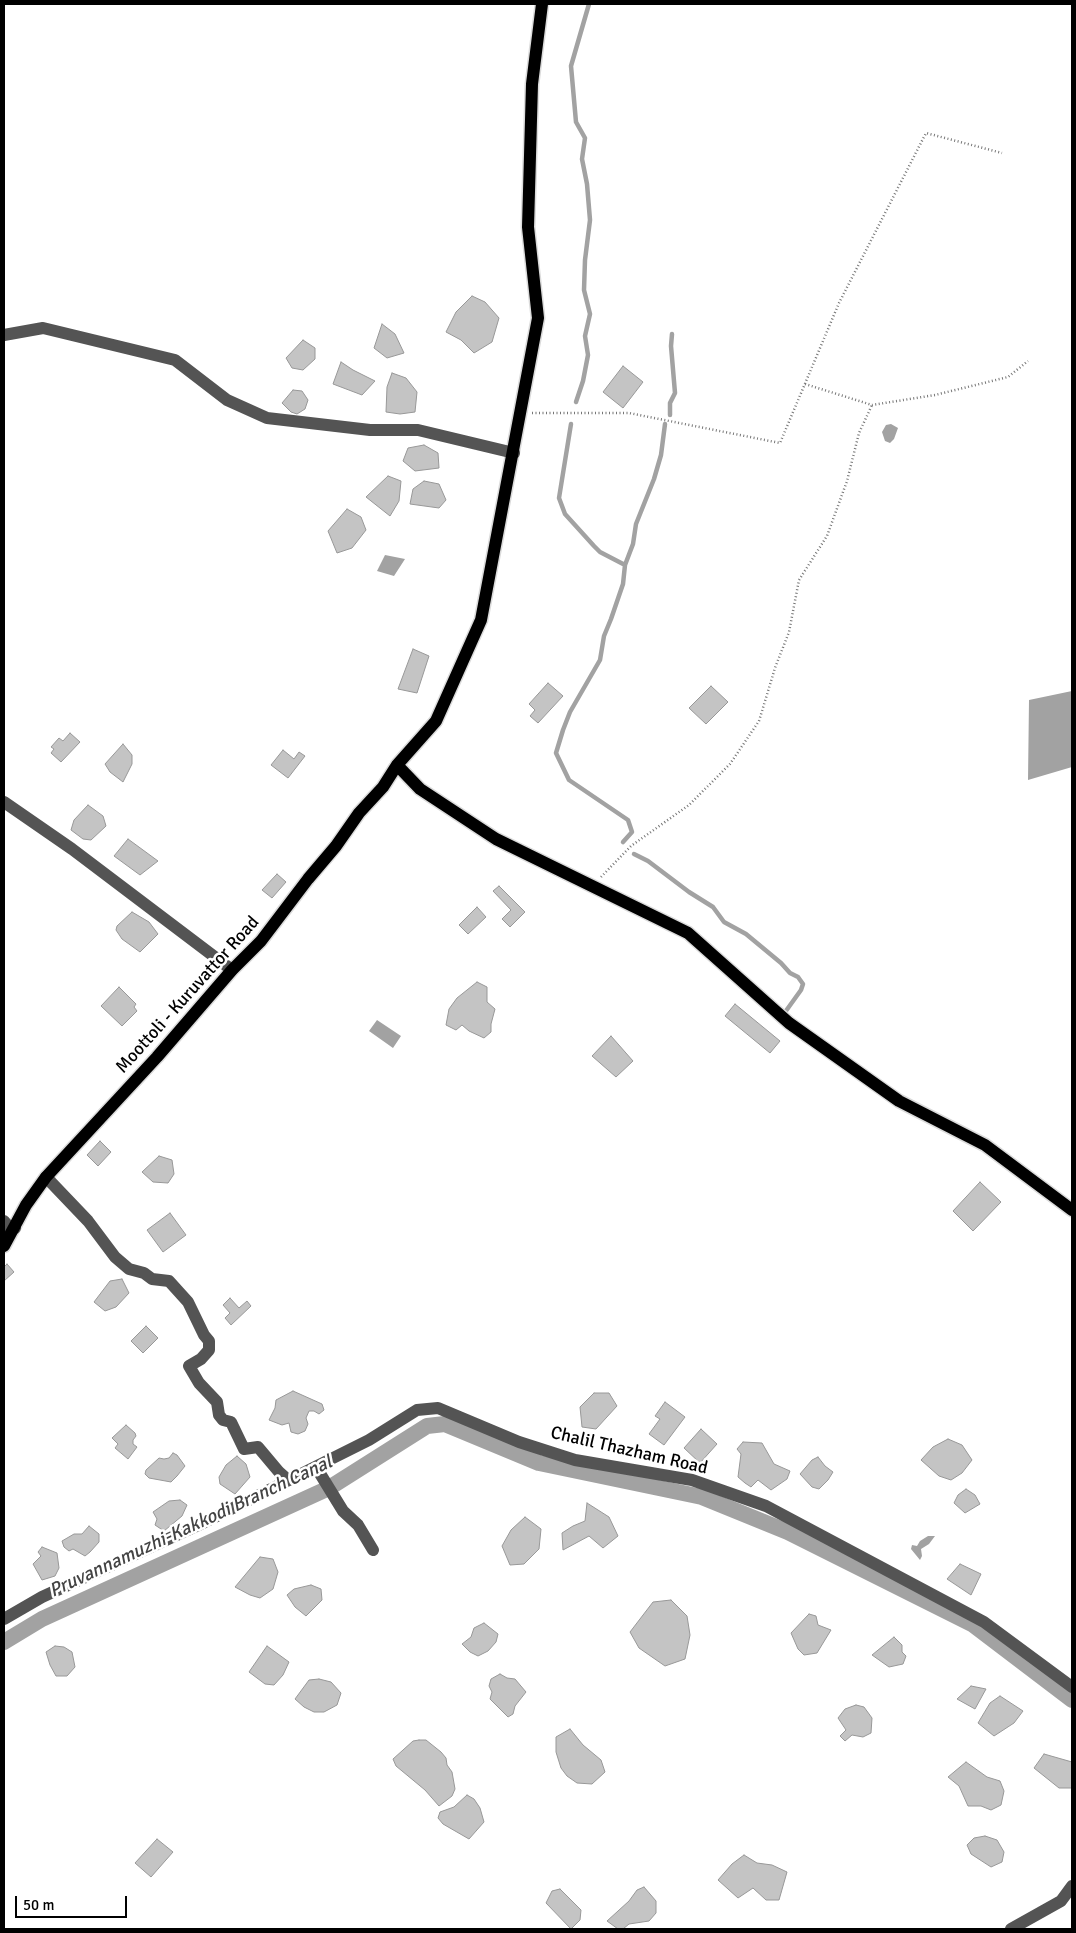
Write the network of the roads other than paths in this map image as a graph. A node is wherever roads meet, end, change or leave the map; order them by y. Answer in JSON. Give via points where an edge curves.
{"nodes":[{"id":1,"x":542,"y":4,"type":"edge"},
{"id":2,"x":4,"y":335,"type":"edge"},
{"id":3,"x":514,"y":453,"type":"junction"},
{"id":4,"x":396,"y":765,"type":"junction"},
{"id":5,"x":4,"y":802,"type":"edge"},
{"id":6,"x":232,"y":970,"type":"junction"},
{"id":7,"x":46,"y":1177,"type":"junction"},
{"id":8,"x":1072,"y":1210,"type":"edge"},
{"id":9,"x":9,"y":1224,"type":"edge"},
{"id":10,"x":4,"y":1246,"type":"edge"},
{"id":11,"x":316,"y":1467,"type":"junction"},
{"id":12,"x":288,"y":1480,"type":"junction"},
{"id":13,"x":373,"y":1550,"type":"dead end"},
{"id":14,"x":4,"y":1619,"type":"edge"},
{"id":15,"x":1072,"y":1687,"type":"edge"},
{"id":16,"x":1072,"y":1886,"type":"edge"},
{"id":17,"x":1011,"y":1929,"type":"edge"}],
"edges":[{"from":1,"to":3,"type":"main road","name":"Moottoli - Kuruvattor Road","via":[[532,84],[528,228],[538,318]]},
{"from":2,"to":3,"type":"street","via":[[43,328],[175,360],[227,400],[267,418],[370,430],[418,430]]},
{"from":3,"to":4,"type":"main road","name":"Moottoli - Kuruvattor Road","via":[[481,620],[436,720]]},
{"from":4,"to":6,"type":"main road","name":"Moottoli - Kuruvattor Road","via":[[383,787],[359,813],[262,941]]},
{"from":4,"to":8,"type":"main road","via":[[420,789],[496,838],[688,934],[789,1023],[899,1101],[985,1145]]},
{"from":5,"to":6,"type":"street"},
{"from":6,"to":7,"type":"main road","name":"Moottoli - Kuruvattor Road"},
{"from":7,"to":9,"type":"main road","name":"Moottoli - Kuruvattor Road"},
{"from":7,"to":12,"type":"street","via":[[88,1221],[115,1258],[129,1269],[169,1281],[188,1302],[209,1341],[209,1350],[189,1366],[198,1383],[217,1402],[219,1415],[230,1422],[244,1449],[258,1447]]},
{"from":9,"to":10,"type":"main road","name":"Moottoli - Kuruvattor Road"},
{"from":11,"to":12,"type":"street","name":"Chalil Thazham Road"},
{"from":11,"to":13,"type":"street","via":[[343,1511],[358,1525]]},
{"from":11,"to":15,"type":"street","name":"Chalil Thazham Road","via":[[369,1440],[417,1410],[438,1408],[520,1442],[575,1460],[692,1480],[766,1506],[984,1622]]},
{"from":12,"to":14,"type":"street","name":"Chalil Thazham Road","via":[[42,1597]]},
{"from":16,"to":17,"type":"street","via":[[1061,1901]]}]}
